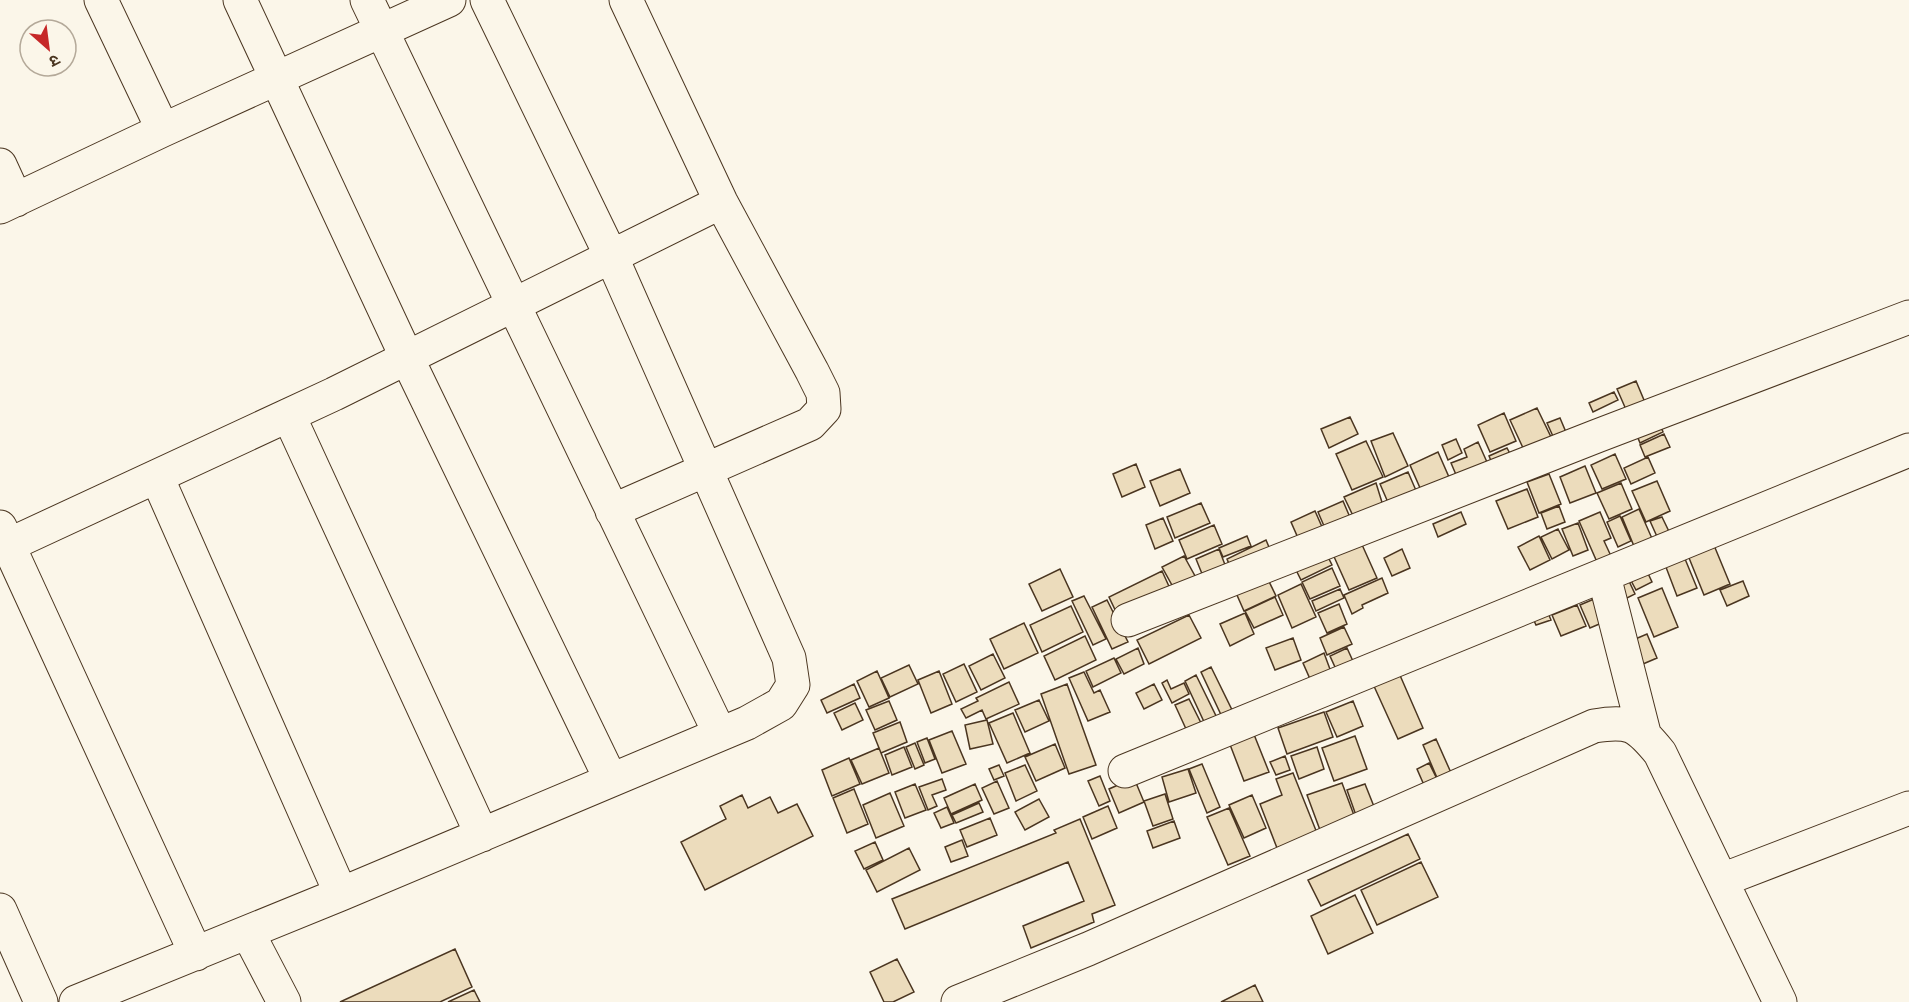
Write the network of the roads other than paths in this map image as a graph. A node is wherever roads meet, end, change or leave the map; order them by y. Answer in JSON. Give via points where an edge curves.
{"nodes":[{"id":1,"x":101,"y":0,"type":"edge"},
{"id":2,"x":240,"y":0,"type":"edge"},
{"id":3,"x":367,"y":0,"type":"edge"},
{"id":4,"x":449,"y":0,"type":"edge"},
{"id":5,"x":487,"y":0,"type":"edge"},
{"id":6,"x":626,"y":0,"type":"edge"},
{"id":7,"x":381,"y":29,"type":"junction"},
{"id":8,"x":277,"y":78,"type":"junction"},
{"id":9,"x":163,"y":130,"type":"junction"},
{"id":10,"x":0,"y":165,"type":"edge"},
{"id":11,"x":721,"y":202,"type":"junction"},
{"id":12,"x":8,"y":203,"type":"edge"},
{"id":13,"x":612,"y":258,"type":"junction"},
{"id":14,"x":514,"y":306,"type":"junction"},
{"id":15,"x":1909,"y":317,"type":"edge"},
{"id":16,"x":407,"y":358,"type":"junction"},
{"id":17,"x":289,"y":416,"type":"junction"},
{"id":18,"x":1909,"y":450,"type":"edge"},
{"id":19,"x":704,"y":470,"type":"junction"},
{"id":20,"x":157,"y":477,"type":"junction"},
{"id":21,"x":612,"y":511,"type":"junction"},
{"id":22,"x":3,"y":540,"type":"edge"},
{"id":23,"x":1604,"y":576,"type":"junction"},
{"id":24,"x":1128,"y":620,"type":"dead end"},
{"id":25,"x":1644,"y":733,"type":"junction"},
{"id":26,"x":720,"y":734,"type":"junction"},
{"id":27,"x":1125,"y":771,"type":"dead end"},
{"id":28,"x":611,"y":780,"type":"junction"},
{"id":29,"x":1909,"y":808,"type":"edge"},
{"id":30,"x":482,"y":835,"type":"junction"},
{"id":31,"x":1722,"y":880,"type":"junction"},
{"id":32,"x":341,"y":894,"type":"junction"},
{"id":33,"x":0,"y":910,"type":"edge"},
{"id":34,"x":248,"y":933,"type":"junction"},
{"id":35,"x":196,"y":954,"type":"junction"},
{"id":36,"x":41,"y":1002,"type":"edge"},
{"id":37,"x":76,"y":1002,"type":"edge"},
{"id":38,"x":284,"y":1002,"type":"edge"},
{"id":39,"x":958,"y":1002,"type":"edge"},
{"id":40,"x":1780,"y":1002,"type":"edge"}],
"edges":[{"from":1,"to":9,"type":"street"},
{"from":2,"to":8,"type":"street"},
{"from":3,"to":7,"type":"street"},
{"from":4,"to":7,"type":"street"},
{"from":5,"to":13,"type":"street"},
{"from":6,"to":11,"type":"street"},
{"from":7,"to":8,"type":"street"},
{"from":7,"to":14,"type":"street"},
{"from":8,"to":9,"type":"street"},
{"from":8,"to":16,"type":"street"},
{"from":9,"to":12,"type":"street"},
{"from":10,"to":12,"type":"street"},
{"from":11,"to":13,"type":"street"},
{"from":11,"to":19,"type":"street","via":[[823,393],[824,409],[810,424]]},
{"from":13,"to":14,"type":"street"},
{"from":13,"to":19,"type":"street"},
{"from":14,"to":16,"type":"street"},
{"from":14,"to":21,"type":"street"},
{"from":15,"to":24,"type":"street"},
{"from":16,"to":17,"type":"street"},
{"from":16,"to":28,"type":"street"},
{"from":17,"to":20,"type":"street"},
{"from":17,"to":30,"type":"street"},
{"from":18,"to":23,"type":"street"},
{"from":19,"to":21,"type":"street"},
{"from":19,"to":26,"type":"street","via":[[794,673],[794,685],[781,704]]},
{"from":20,"to":22,"type":"street"},
{"from":20,"to":32,"type":"street"},
{"from":21,"to":26,"type":"street"},
{"from":22,"to":35,"type":"street"},
{"from":23,"to":25,"type":"street"},
{"from":23,"to":27,"type":"street"},
{"from":25,"to":31,"type":"street","via":[[1660,753]]},
{"from":25,"to":39,"type":"street","via":[[1621,722],[1594,726],[1088,949]]},
{"from":26,"to":28,"type":"street"},
{"from":28,"to":30,"type":"street"},
{"from":29,"to":31,"type":"street"},
{"from":30,"to":32,"type":"street"},
{"from":31,"to":40,"type":"street"},
{"from":32,"to":34,"type":"street"},
{"from":33,"to":36,"type":"street"},
{"from":34,"to":35,"type":"street"},
{"from":34,"to":38,"type":"street"},
{"from":35,"to":37,"type":"street"}]}
